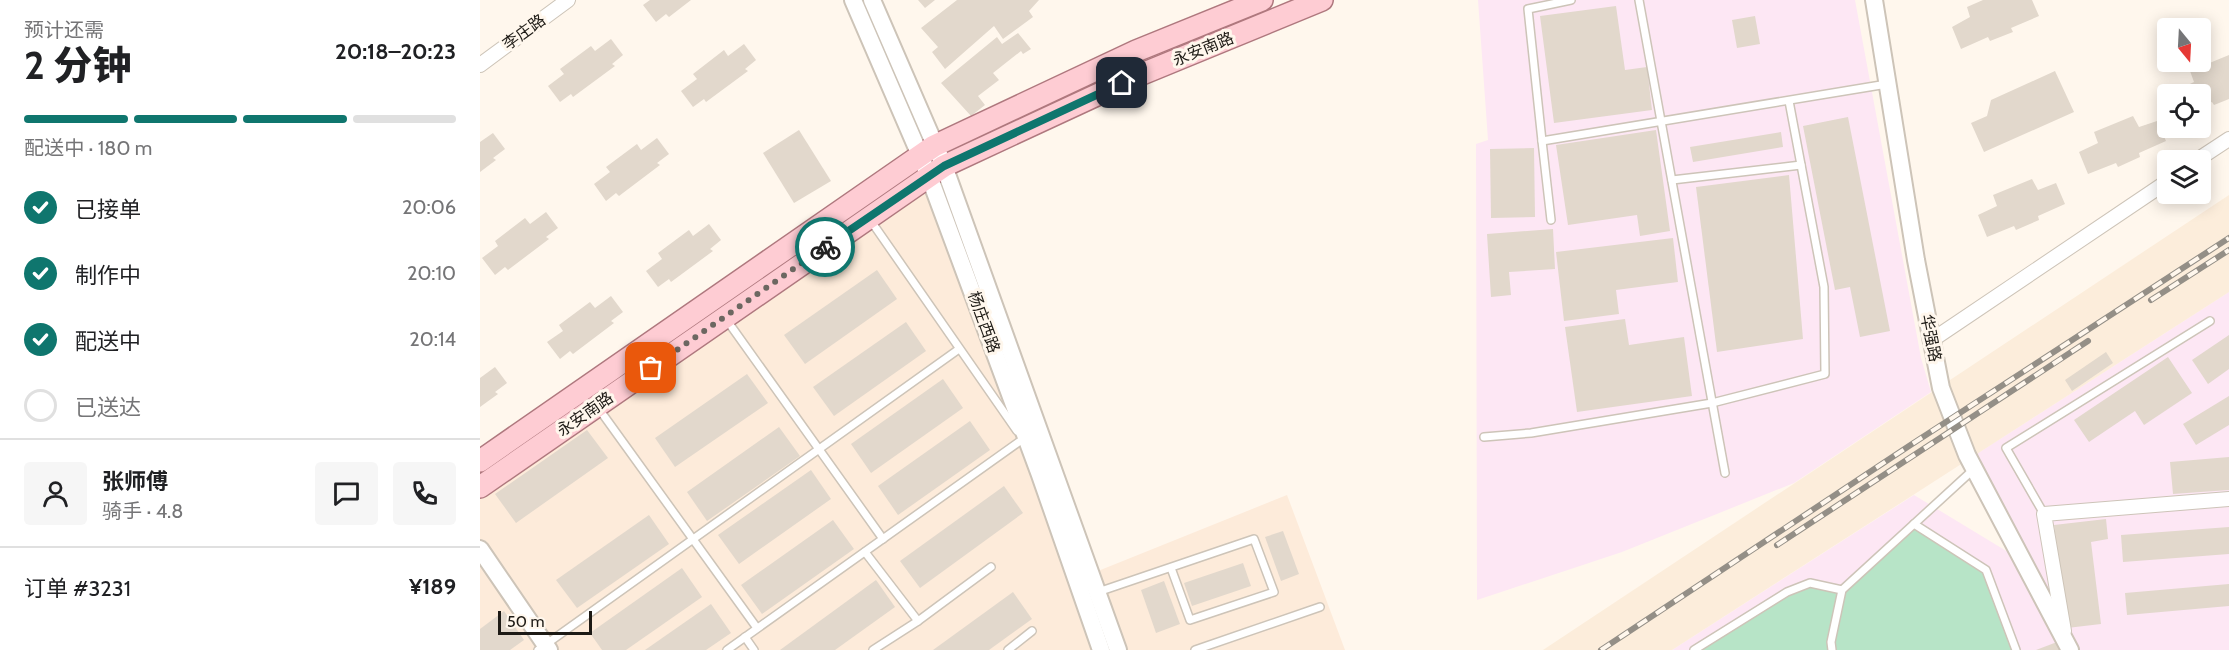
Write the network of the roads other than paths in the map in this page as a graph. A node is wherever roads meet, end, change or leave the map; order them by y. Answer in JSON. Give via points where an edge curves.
{"nodes":[{"id":1,"x":568,"y":0,"type":"edge"},
{"id":2,"x":853,"y":0,"type":"edge"},
{"id":3,"x":872,"y":0,"type":"edge"},
{"id":4,"x":1262,"y":0,"type":"edge"},
{"id":5,"x":1322,"y":0,"type":"edge"},
{"id":6,"x":1571,"y":0,"type":"edge"},
{"id":7,"x":1639,"y":0,"type":"edge"},
{"id":8,"x":1874,"y":0,"type":"edge"},
{"id":9,"x":480,"y":64,"type":"edge"},
{"id":10,"x":1887,"y":84,"type":"junction"},
{"id":11,"x":1789,"y":101,"type":"junction"},
{"id":12,"x":1661,"y":123,"type":"junction"},
{"id":13,"x":2229,"y":139,"type":"edge"},
{"id":14,"x":1542,"y":141,"type":"junction"},
{"id":15,"x":927,"y":151,"type":"junction"},
{"id":16,"x":2211,"y":151,"type":"edge"},
{"id":17,"x":1801,"y":165,"type":"junction"},
{"id":18,"x":936,"y":171,"type":"junction"},
{"id":19,"x":1672,"y":180,"type":"junction"},
{"id":20,"x":2157,"y":188,"type":"edge"},
{"id":21,"x":868,"y":217,"type":"junction"},
{"id":22,"x":1551,"y":220,"type":"dead end"},
{"id":23,"x":724,"y":317,"type":"junction"},
{"id":24,"x":2210,"y":321,"type":"dead end"},
{"id":25,"x":1932,"y":340,"type":"junction"},
{"id":26,"x":960,"y":349,"type":"junction"},
{"id":27,"x":1712,"y":403,"type":"junction"},
{"id":28,"x":597,"y":406,"type":"junction"},
{"id":29,"x":1484,"y":437,"type":"dead end"},
{"id":30,"x":1027,"y":445,"type":"junction"},
{"id":31,"x":819,"y":449,"type":"junction"},
{"id":32,"x":480,"y":461,"type":"edge"},
{"id":33,"x":1974,"y":469,"type":"junction"},
{"id":34,"x":1725,"y":473,"type":"dead end"},
{"id":35,"x":480,"y":487,"type":"edge"},
{"id":36,"x":2229,"y":499,"type":"edge"},
{"id":37,"x":2044,"y":514,"type":"junction"},
{"id":38,"x":1914,"y":524,"type":"junction"},
{"id":39,"x":693,"y":539,"type":"junction"},
{"id":40,"x":883,"y":539,"type":"junction"},
{"id":41,"x":480,"y":549,"type":"edge"},
{"id":42,"x":865,"y":552,"type":"junction"},
{"id":43,"x":991,"y":567,"type":"dead end"},
{"id":44,"x":1171,"y":568,"type":"junction"},
{"id":45,"x":1842,"y":590,"type":"junction"},
{"id":46,"x":1098,"y":592,"type":"junction"},
{"id":47,"x":1320,"y":607,"type":"dead end"},
{"id":48,"x":918,"y":621,"type":"junction"},
{"id":49,"x":757,"y":628,"type":"junction"},
{"id":50,"x":1032,"y":631,"type":"dead end"},
{"id":51,"x":745,"y":637,"type":"junction"},
{"id":52,"x":2068,"y":645,"type":"edge"},
{"id":53,"x":881,"y":647,"type":"edge"},
{"id":54,"x":544,"y":648,"type":"edge"},
{"id":55,"x":727,"y":650,"type":"edge"},
{"id":56,"x":754,"y":650,"type":"edge"},
{"id":57,"x":873,"y":650,"type":"edge"},
{"id":58,"x":1008,"y":650,"type":"edge"},
{"id":59,"x":1101,"y":650,"type":"edge"},
{"id":60,"x":1118,"y":650,"type":"edge"},
{"id":61,"x":1195,"y":650,"type":"edge"},
{"id":62,"x":1694,"y":650,"type":"edge"},
{"id":63,"x":1832,"y":650,"type":"edge"},
{"id":64,"x":2016,"y":650,"type":"edge"}],
"edges":[{"from":1,"to":9,"type":"street","name":"李庄路"},
{"from":2,"to":15,"type":"street","name":"杨庄西路"},
{"from":3,"to":15,"type":"street","name":"杨庄西路"},
{"from":4,"to":15,"type":"main road","name":"永安南路","via":[[1136,51]]},
{"from":5,"to":18,"type":"main road","name":"永安南路","via":[[1142,74]]},
{"from":6,"to":14,"type":"lane","via":[[1528,9]]},
{"from":7,"to":12,"type":"lane"},
{"from":8,"to":10,"type":"street","name":"华强路"},
{"from":10,"to":11,"type":"lane"},
{"from":10,"to":25,"type":"street","name":"华强路"},
{"from":11,"to":12,"type":"lane"},
{"from":11,"to":17,"type":"lane"},
{"from":12,"to":14,"type":"lane"},
{"from":12,"to":19,"type":"lane"},
{"from":13,"to":16,"type":"street"},
{"from":14,"to":22,"type":"lane"},
{"from":15,"to":18,"type":"street","name":"杨庄西路"},
{"from":15,"to":32,"type":"main road","name":"永安南路"},
{"from":17,"to":19,"type":"lane"},
{"from":17,"to":27,"type":"lane","via":[[1824,287],[1825,375]]},
{"from":18,"to":21,"type":"main road","name":"永安南路"},
{"from":18,"to":30,"type":"street","name":"杨庄西路"},
{"from":18,"to":46,"type":"street","name":"杨庄西路"},
{"from":19,"to":27,"type":"lane"},
{"from":20,"to":25,"type":"street"},
{"from":21,"to":23,"type":"main road","name":"永安南路"},
{"from":21,"to":26,"type":"lane"},
{"from":23,"to":28,"type":"main road","name":"永安南路"},
{"from":23,"to":31,"type":"lane"},
{"from":24,"to":37,"type":"lane","via":[[2006,448]]},
{"from":25,"to":33,"type":"street","name":"华强路","via":[[1941,388]]},
{"from":26,"to":30,"type":"lane"},
{"from":26,"to":31,"type":"lane"},
{"from":27,"to":29,"type":"lane","via":[[1532,433]]},
{"from":27,"to":34,"type":"lane"},
{"from":28,"to":35,"type":"main road","name":"永安南路"},
{"from":28,"to":39,"type":"lane"},
{"from":30,"to":40,"type":"lane"},
{"from":30,"to":59,"type":"street","name":"杨庄西路"},
{"from":31,"to":39,"type":"lane"},
{"from":31,"to":40,"type":"lane"},
{"from":33,"to":38,"type":"lane"},
{"from":33,"to":52,"type":"street","name":"华强路"},
{"from":36,"to":37,"type":"street"},
{"from":37,"to":52,"type":"street"},
{"from":38,"to":45,"type":"lane"},
{"from":38,"to":64,"type":"lane","via":[[1986,570]]},
{"from":39,"to":49,"type":"lane"},
{"from":39,"to":54,"type":"lane"},
{"from":40,"to":42,"type":"lane"},
{"from":41,"to":54,"type":"street"},
{"from":42,"to":48,"type":"lane"},
{"from":42,"to":49,"type":"lane"},
{"from":43,"to":48,"type":"lane"},
{"from":44,"to":44,"type":"lane","via":[[1254,539],[1274,592],[1190,620]]},
{"from":44,"to":46,"type":"lane"},
{"from":45,"to":62,"type":"lane","via":[[1810,583],[1795,589]]},
{"from":45,"to":63,"type":"lane"},
{"from":46,"to":60,"type":"street","name":"杨庄西路"},
{"from":47,"to":61,"type":"lane"},
{"from":48,"to":53,"type":"lane"},
{"from":49,"to":51,"type":"lane"},
{"from":50,"to":58,"type":"lane"},
{"from":51,"to":55,"type":"lane"},
{"from":51,"to":56,"type":"lane"},
{"from":53,"to":57,"type":"lane"}]}
